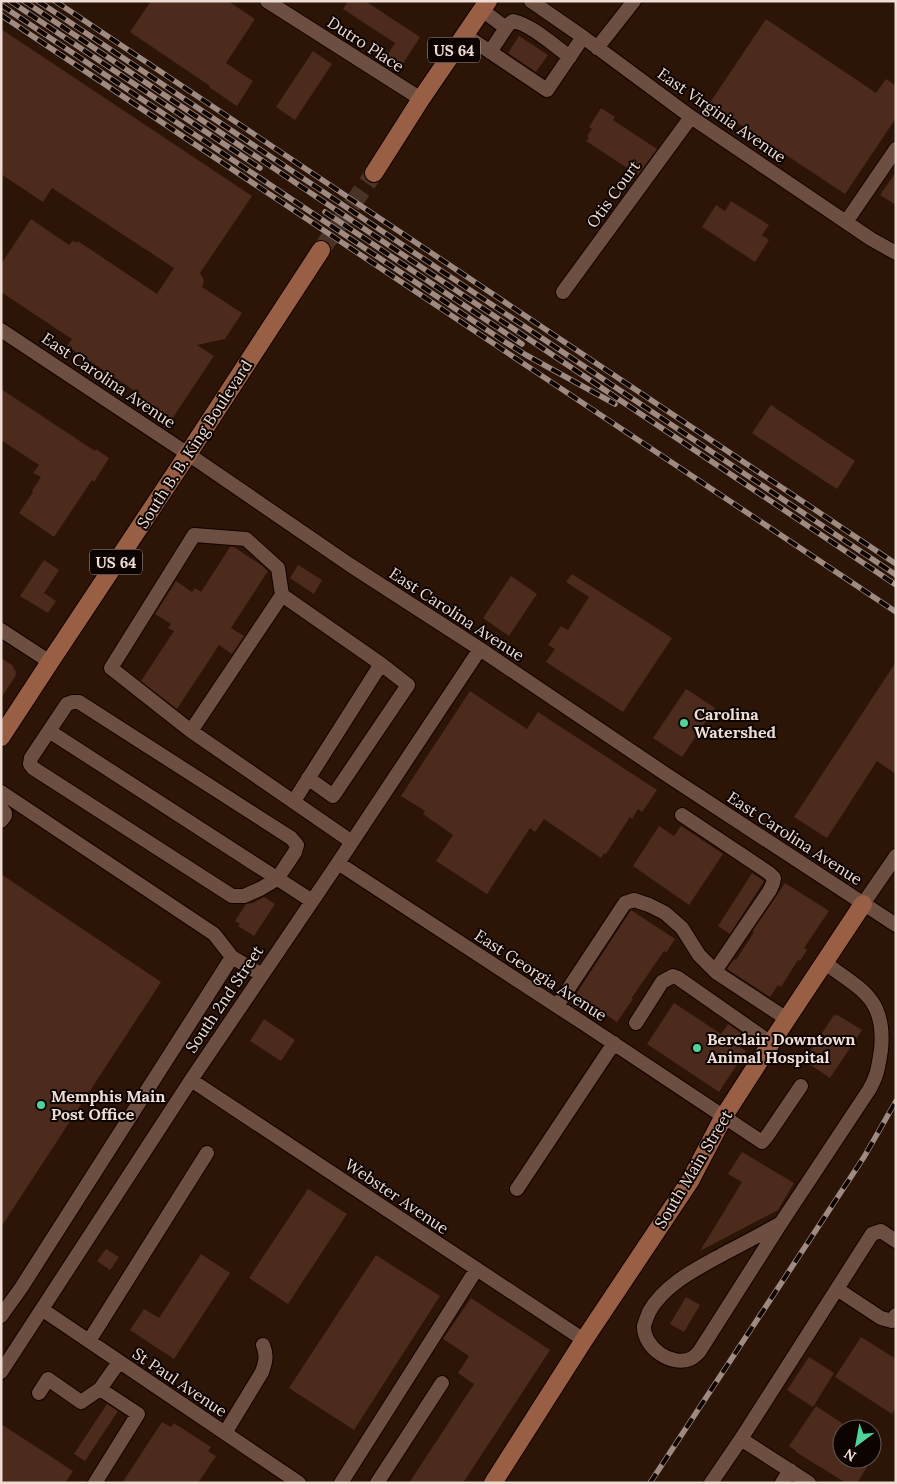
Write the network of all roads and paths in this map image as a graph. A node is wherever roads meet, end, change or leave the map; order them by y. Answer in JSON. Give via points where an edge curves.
{"nodes":[{"id":1,"x":634,"y":1,"type":"edge"},
{"id":2,"x":273,"y":3,"type":"edge"},
{"id":3,"x":536,"y":5,"type":"edge"},
{"id":4,"x":485,"y":6,"type":"edge"},
{"id":5,"x":506,"y":28,"type":"junction"},
{"id":6,"x":529,"y":28,"type":"junction"},
{"id":7,"x":466,"y":35,"type":"junction"},
{"id":8,"x":583,"y":37,"type":"junction"},
{"id":9,"x":597,"y":48,"type":"junction"},
{"id":10,"x":490,"y":52,"type":"junction"},
{"id":11,"x":570,"y":57,"type":"junction"},
{"id":12,"x":421,"y":100,"type":"junction"},
{"id":13,"x":691,"y":117,"type":"junction"},
{"id":14,"x":896,"y":149,"type":"edge"},
{"id":15,"x":374,"y":172,"type":"tunnel mouth"},
{"id":16,"x":846,"y":222,"type":"junction"},
{"id":17,"x":321,"y":250,"type":"tunnel mouth"},
{"id":18,"x":896,"y":254,"type":"edge"},
{"id":19,"x":563,"y":292,"type":"dead end"},
{"id":20,"x":1,"y":330,"type":"edge"},
{"id":21,"x":188,"y":454,"type":"junction"},
{"id":22,"x":282,"y":595,"type":"junction"},
{"id":23,"x":1,"y":630,"type":"edge"},
{"id":24,"x":480,"y":648,"type":"junction"},
{"id":25,"x":50,"y":662,"type":"junction"},
{"id":26,"x":381,"y":664,"type":"junction"},
{"id":27,"x":49,"y":731,"type":"junction"},
{"id":28,"x":191,"y":731,"type":"junction"},
{"id":29,"x":1,"y":737,"type":"edge"},
{"id":30,"x":308,"y":778,"type":"junction"},
{"id":31,"x":1,"y":792,"type":"edge"},
{"id":32,"x":294,"y":801,"type":"junction"},
{"id":33,"x":1,"y":808,"type":"edge"},
{"id":34,"x":682,"y":815,"type":"dead end"},
{"id":35,"x":1,"y":821,"type":"edge"},
{"id":36,"x":352,"y":842,"type":"junction"},
{"id":37,"x":896,"y":856,"type":"edge"},
{"id":38,"x":338,"y":863,"type":"junction"},
{"id":39,"x":277,"y":879,"type":"junction"},
{"id":40,"x":312,"y":902,"type":"junction"},
{"id":41,"x":863,"y":904,"type":"junction"},
{"id":42,"x":896,"y":925,"type":"edge"},
{"id":43,"x":232,"y":957,"type":"junction"},
{"id":44,"x":825,"y":963,"type":"junction"},
{"id":45,"x":715,"y":972,"type":"junction"},
{"id":46,"x":262,"y":975,"type":"junction"},
{"id":47,"x":557,"y":1006,"type":"junction"},
{"id":48,"x":787,"y":1020,"type":"junction"},
{"id":49,"x":636,"y":1023,"type":"dead end"},
{"id":50,"x":614,"y":1043,"type":"junction"},
{"id":51,"x":771,"y":1043,"type":"junction"},
{"id":52,"x":191,"y":1080,"type":"junction"},
{"id":53,"x":801,"y":1086,"type":"dead end"},
{"id":54,"x":724,"y":1116,"type":"junction"},
{"id":55,"x":207,"y":1153,"type":"dead end"},
{"id":56,"x":517,"y":1189,"type":"dead end"},
{"id":57,"x":781,"y":1223,"type":"junction"},
{"id":58,"x":896,"y":1241,"type":"edge"},
{"id":59,"x":476,"y":1270,"type":"junction"},
{"id":60,"x":837,"y":1290,"type":"junction"},
{"id":61,"x":42,"y":1310,"type":"junction"},
{"id":62,"x":1,"y":1316,"type":"edge"},
{"id":63,"x":896,"y":1316,"type":"edge"},
{"id":64,"x":584,"y":1340,"type":"junction"},
{"id":65,"x":89,"y":1341,"type":"junction"},
{"id":66,"x":263,"y":1345,"type":"dead end"},
{"id":67,"x":119,"y":1362,"type":"junction"},
{"id":68,"x":1,"y":1372,"type":"edge"},
{"id":69,"x":442,"y":1383,"type":"dead end"},
{"id":70,"x":100,"y":1389,"type":"junction"},
{"id":71,"x":39,"y":1393,"type":"dead end"},
{"id":72,"x":225,"y":1433,"type":"junction"},
{"id":73,"x":741,"y":1439,"type":"junction"},
{"id":74,"x":790,"y":1470,"type":"junction"},
{"id":75,"x":95,"y":1483,"type":"edge"},
{"id":76,"x":299,"y":1483,"type":"edge"},
{"id":77,"x":341,"y":1483,"type":"edge"},
{"id":78,"x":377,"y":1483,"type":"edge"},
{"id":79,"x":493,"y":1483,"type":"edge"},
{"id":80,"x":711,"y":1483,"type":"edge"},
{"id":81,"x":782,"y":1483,"type":"edge"},
{"id":82,"x":809,"y":1483,"type":"edge"}],
"edges":[{"from":1,"to":9,"type":"street"},
{"from":2,"to":12,"type":"street","name":"Dutro Place"},
{"from":3,"to":6,"type":"street"},
{"from":3,"to":8,"type":"street","name":"East Virginia Avenue"},
{"from":4,"to":5,"type":"street"},
{"from":4,"to":7,"type":"main road","number":"US 64"},
{"from":5,"to":6,"type":"street","via":[[513,21]]},
{"from":5,"to":10,"type":"street"},
{"from":6,"to":11,"type":"street"},
{"from":7,"to":10,"type":"street"},
{"from":7,"to":12,"type":"main road","number":"US 64"},
{"from":8,"to":9,"type":"street","name":"East Virginia Avenue"},
{"from":8,"to":11,"type":"street"},
{"from":9,"to":13,"type":"street","name":"East Virginia Avenue"},
{"from":10,"to":11,"type":"street","via":[[547,90]]},
{"from":12,"to":15,"type":"main road","number":"US 64"},
{"from":13,"to":16,"type":"street","name":"East Virginia Avenue"},
{"from":13,"to":19,"type":"street","name":"Otis Court"},
{"from":14,"to":16,"type":"street"},
{"from":16,"to":18,"type":"street","name":"East Virginia Avenue"},
{"from":17,"to":21,"type":"main road","name":"South B. B. King Boulevard","number":"US 64"},
{"from":20,"to":21,"type":"street","name":"East Carolina Avenue"},
{"from":21,"to":24,"type":"street","name":"East Carolina Avenue","via":[[350,565]]},
{"from":21,"to":25,"type":"main road","name":"South B. B. King Boulevard","number":"US 64"},
{"from":22,"to":26,"type":"street"},
{"from":22,"to":28,"type":"street"},
{"from":22,"to":28,"type":"street","via":[[278,568],[246,538],[194,536],[111,668]]},
{"from":23,"to":25,"type":"street"},
{"from":24,"to":36,"type":"street","name":"South 2nd Street"},
{"from":24,"to":41,"type":"street","name":"East Carolina Avenue"},
{"from":25,"to":29,"type":"main road","name":"South B. B. King Boulevard","number":"US 64"},
{"from":26,"to":30,"type":"street"},
{"from":26,"to":30,"type":"street","via":[[408,685],[333,796]]},
{"from":27,"to":39,"type":"street"},
{"from":27,"to":39,"type":"street","via":[[31,758],[33,768],[232,896],[244,896]]},
{"from":27,"to":39,"type":"street","via":[[67,704],[79,702],[292,838],[297,845],[295,852]]},
{"from":28,"to":32,"type":"street"},
{"from":30,"to":32,"type":"street"},
{"from":31,"to":43,"type":"street","via":[[214,934]]},
{"from":32,"to":36,"type":"street"},
{"from":33,"to":35,"type":"street","via":[[5,813]]},
{"from":34,"to":45,"type":"street","via":[[774,878],[770,890]]},
{"from":36,"to":38,"type":"street","name":"South 2nd Street"},
{"from":37,"to":41,"type":"street","name":"South Main Street"},
{"from":38,"to":40,"type":"street","name":"South 2nd Street"},
{"from":38,"to":47,"type":"street","name":"East Georgia Avenue"},
{"from":39,"to":40,"type":"street"},
{"from":40,"to":46,"type":"street","name":"South 2nd Street"},
{"from":41,"to":42,"type":"street","name":"East Carolina Avenue"},
{"from":41,"to":44,"type":"main road","name":"South Main Street"},
{"from":43,"to":46,"type":"street"},
{"from":43,"to":62,"type":"street"},
{"from":44,"to":48,"type":"main road","name":"South Main Street"},
{"from":44,"to":57,"type":"street","via":[[869,996],[877,1009],[881,1023],[878,1075]]},
{"from":45,"to":47,"type":"street","via":[[674,920],[634,900],[625,903]]},
{"from":45,"to":48,"type":"street"},
{"from":46,"to":52,"type":"street","name":"South 2nd Street"},
{"from":47,"to":50,"type":"street","name":"East Georgia Avenue"},
{"from":48,"to":51,"type":"main road","name":"South Main Street"},
{"from":49,"to":51,"type":"street","via":[[662,982],[673,976]]},
{"from":50,"to":54,"type":"street","name":"East Georgia Avenue"},
{"from":50,"to":56,"type":"street"},
{"from":51,"to":54,"type":"main road","name":"South Main Street"},
{"from":52,"to":59,"type":"street","name":"Webster Avenue"},
{"from":52,"to":61,"type":"street","name":"South 2nd Street"},
{"from":53,"to":54,"type":"street","name":"East Georgia Avenue","via":[[762,1142]]},
{"from":54,"to":64,"type":"main road","name":"South Main Street","via":[[690,1181]]},
{"from":55,"to":65,"type":"street"},
{"from":57,"to":57,"type":"street","via":[[689,1273],[658,1300],[644,1326],[647,1340],[656,1351],[668,1359],[680,1361],[699,1352]]},
{"from":58,"to":60,"type":"street","via":[[881,1231],[872,1234]]},
{"from":59,"to":64,"type":"street","name":"Webster Avenue"},
{"from":59,"to":77,"type":"street"},
{"from":60,"to":63,"type":"street","via":[[881,1318],[892,1321]]},
{"from":60,"to":73,"type":"street"},
{"from":61,"to":65,"type":"street","name":"St Paul Avenue"},
{"from":61,"to":68,"type":"street","name":"South 2nd Street"},
{"from":64,"to":79,"type":"main road","name":"South Main Street"},
{"from":65,"to":67,"type":"street","name":"St Paul Avenue"},
{"from":66,"to":72,"type":"street","via":[[266,1362],[262,1372]]},
{"from":67,"to":70,"type":"street"},
{"from":67,"to":72,"type":"street","name":"St Paul Avenue"},
{"from":69,"to":78,"type":"street"},
{"from":70,"to":71,"type":"street","via":[[81,1402],[48,1379]]},
{"from":70,"to":75,"type":"street","via":[[138,1414]]},
{"from":72,"to":76,"type":"street","name":"St Paul Avenue"},
{"from":73,"to":74,"type":"street"},
{"from":73,"to":80,"type":"street"},
{"from":74,"to":81,"type":"street"},
{"from":74,"to":82,"type":"street"}]}
